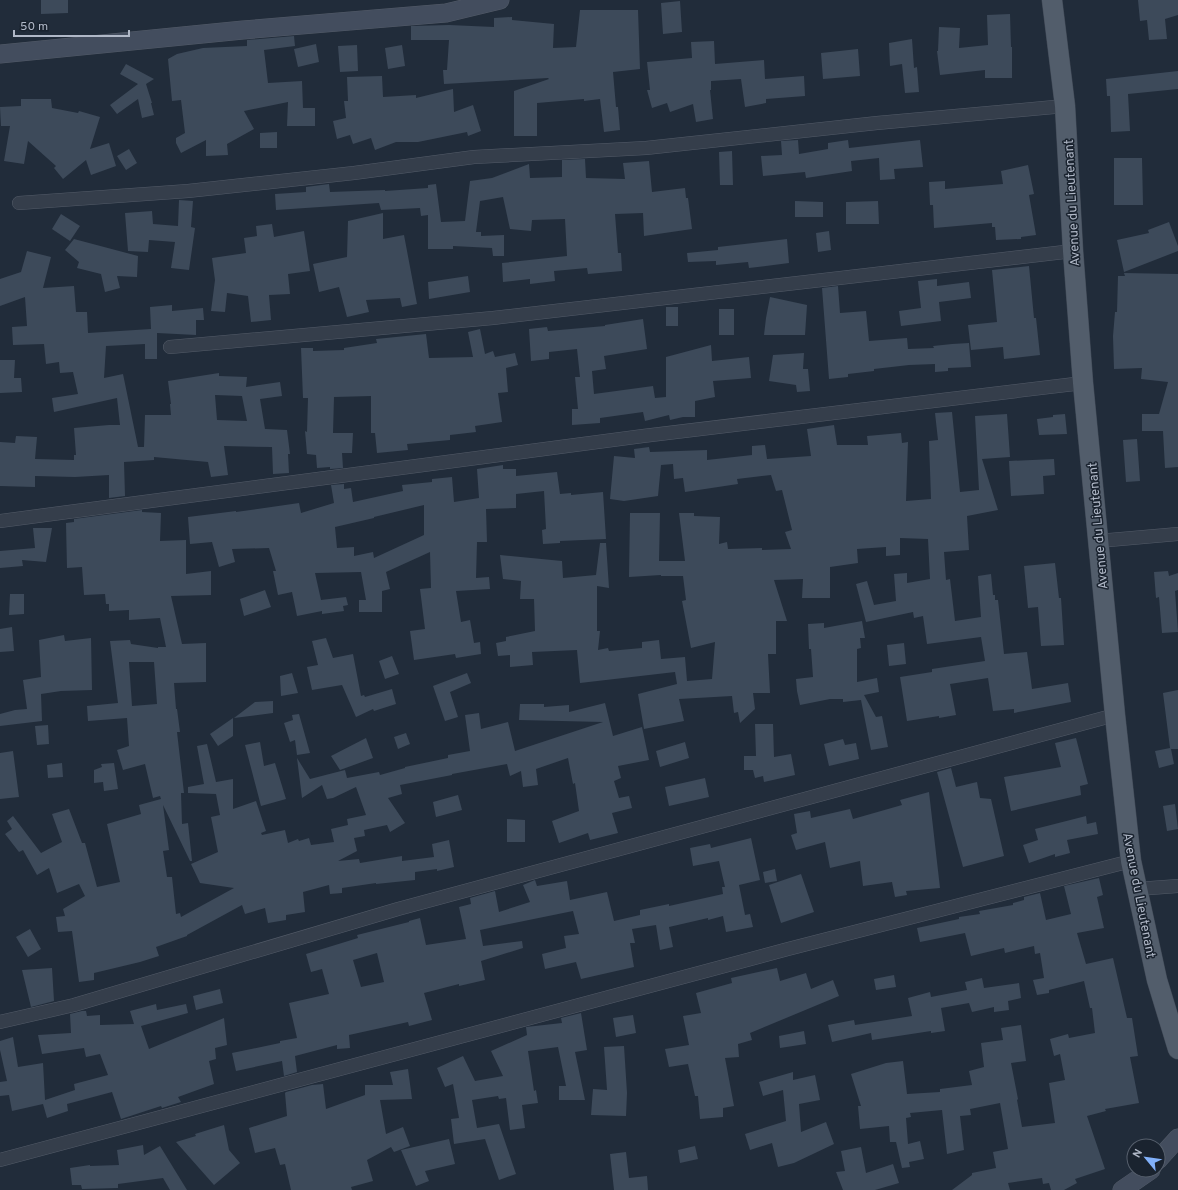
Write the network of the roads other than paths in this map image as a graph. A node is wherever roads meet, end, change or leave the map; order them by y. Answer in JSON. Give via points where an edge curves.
{"nodes":[{"id":1,"x":500,"y":0,"type":"edge"},
{"id":2,"x":1052,"y":0,"type":"edge"},
{"id":3,"x":0,"y":54,"type":"edge"},
{"id":4,"x":1065,"y":106,"type":"junction"},
{"id":5,"x":18,"y":203,"type":"dead end"},
{"id":6,"x":1073,"y":251,"type":"junction"},
{"id":7,"x":170,"y":347,"type":"dead end"},
{"id":8,"x":1083,"y":383,"type":"junction"},
{"id":9,"x":0,"y":521,"type":"edge"},
{"id":10,"x":1178,"y":534,"type":"edge"},
{"id":11,"x":1098,"y":541,"type":"junction"},
{"id":12,"x":1115,"y":715,"type":"junction"},
{"id":13,"x":1131,"y":861,"type":"junction"},
{"id":14,"x":1178,"y":886,"type":"edge"},
{"id":15,"x":1137,"y":888,"type":"junction"},
{"id":16,"x":0,"y":1022,"type":"edge"},
{"id":17,"x":1178,"y":1048,"type":"edge"},
{"id":18,"x":1178,"y":1138,"type":"edge"},
{"id":19,"x":1166,"y":1152,"type":"edge"},
{"id":20,"x":1178,"y":1158,"type":"edge"},
{"id":21,"x":0,"y":1160,"type":"edge"},
{"id":22,"x":1166,"y":1163,"type":"edge"},
{"id":23,"x":1139,"y":1178,"type":"edge"},
{"id":24,"x":1122,"y":1190,"type":"edge"}],
"edges":[{"from":1,"to":3,"type":"street","via":[[446,13]]},
{"from":2,"to":4,"type":"main road","name":"Avenue du Lieutenant"},
{"from":4,"to":5,"type":"street","via":[[646,148],[474,157],[188,191]]},
{"from":4,"to":6,"type":"main road","name":"Avenue du Lieutenant"},
{"from":6,"to":7,"type":"street","via":[[493,318]]},
{"from":6,"to":8,"type":"main road","name":"Avenue du Lieutenant"},
{"from":8,"to":9,"type":"street","via":[[643,436]]},
{"from":8,"to":11,"type":"main road","name":"Avenue du Lieutenant"},
{"from":10,"to":11,"type":"street"},
{"from":11,"to":12,"type":"main road","name":"Avenue du Lieutenant"},
{"from":12,"to":13,"type":"main road","name":"Avenue du Lieutenant"},
{"from":12,"to":16,"type":"street","via":[[398,910],[74,1005]]},
{"from":13,"to":15,"type":"main road","name":"Avenue du Lieutenant"},
{"from":13,"to":21,"type":"street","via":[[780,951]]},
{"from":14,"to":15,"type":"street"},
{"from":15,"to":17,"type":"main road","name":"Avenue du Lieutenant","via":[[1157,980]]},
{"from":18,"to":19,"type":"street"},
{"from":20,"to":22,"type":"street"},
{"from":23,"to":24,"type":"street"}]}
